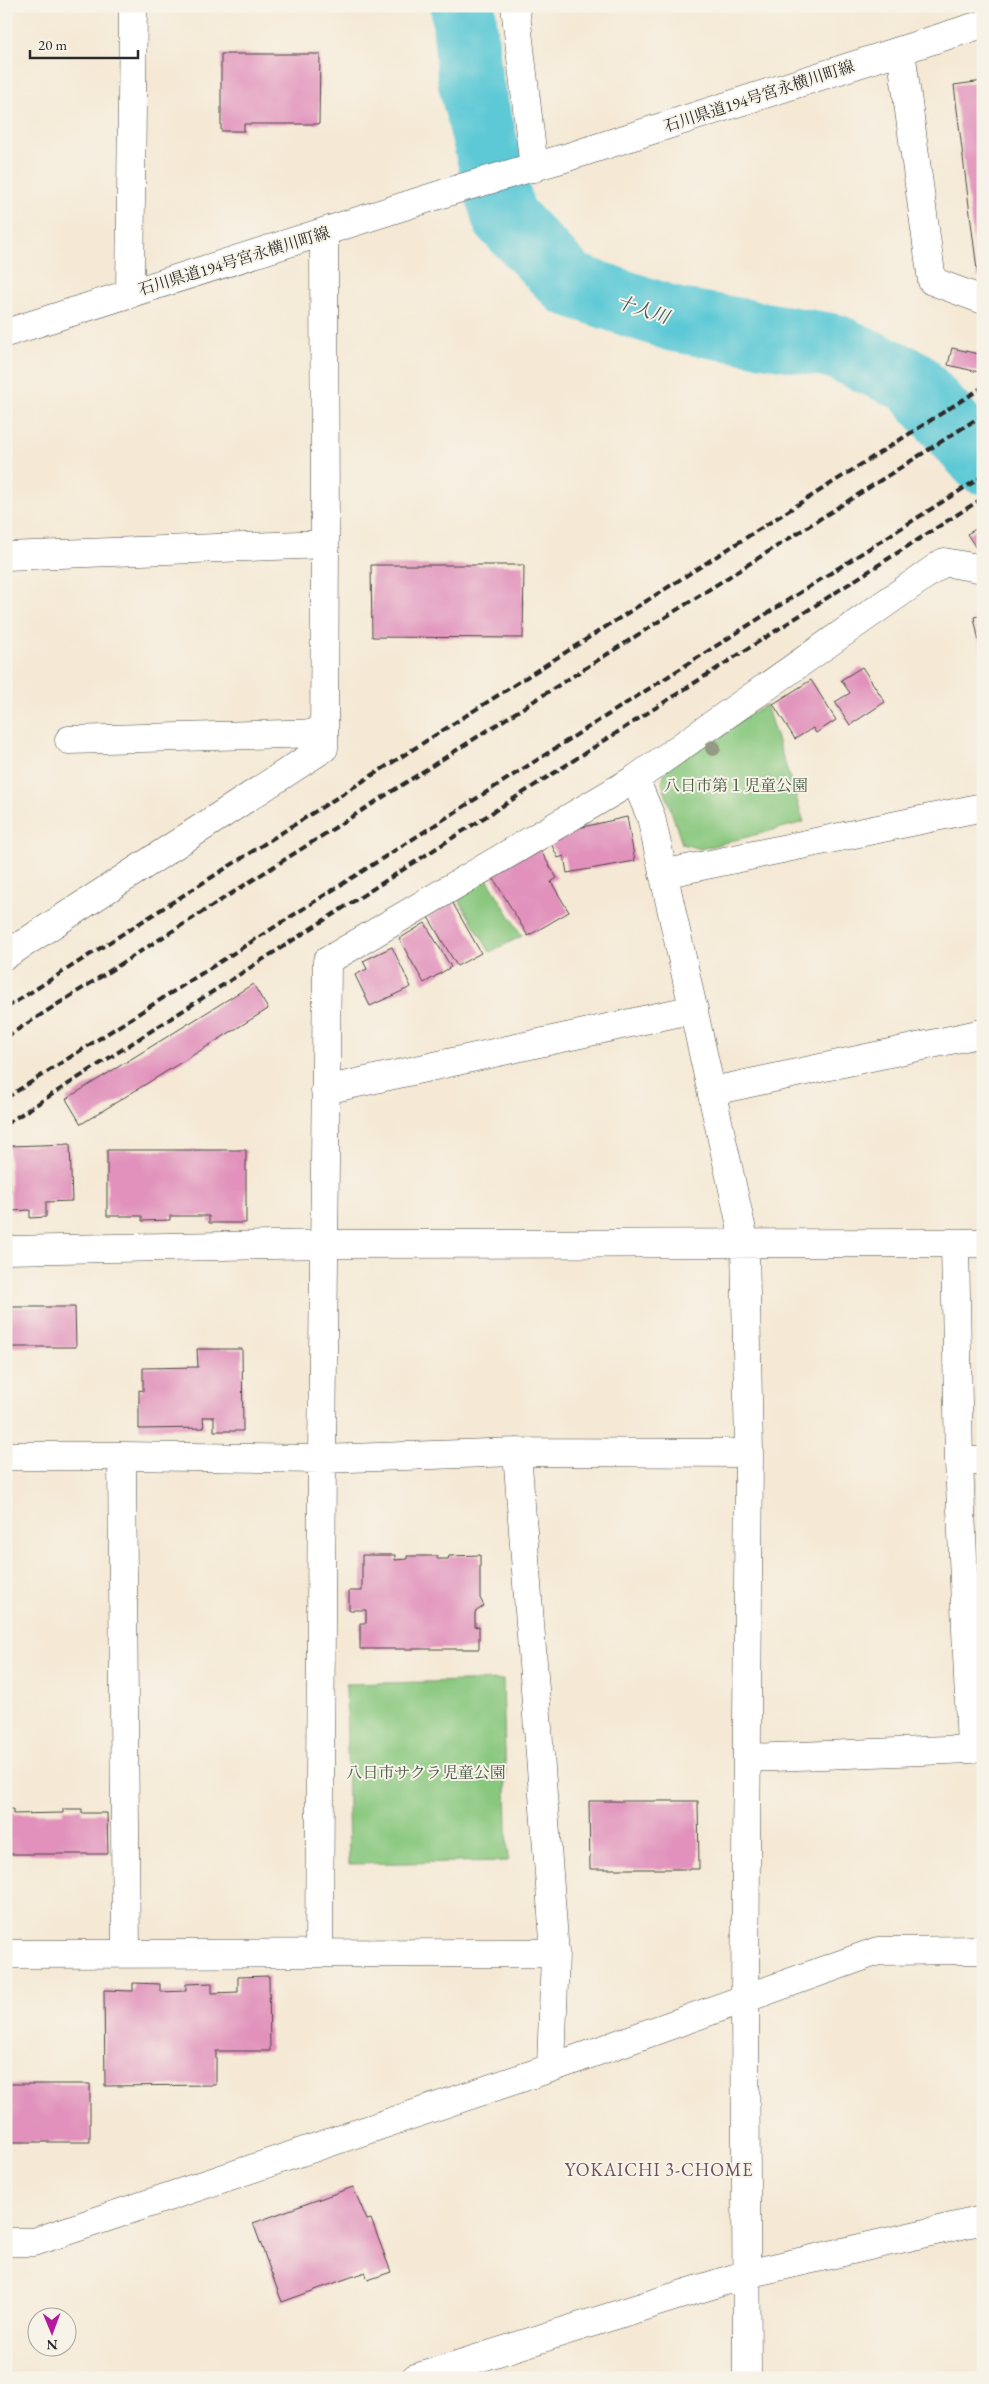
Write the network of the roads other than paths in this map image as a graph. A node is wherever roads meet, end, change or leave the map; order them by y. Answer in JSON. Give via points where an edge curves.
{"nodes":[{"id":1,"x":133,"y":6,"type":"edge"},
{"id":2,"x":515,"y":6,"type":"edge"},
{"id":3,"x":983,"y":24,"type":"edge"},
{"id":4,"x":901,"y":51,"type":"junction"},
{"id":5,"x":534,"y":168,"type":"junction"},
{"id":6,"x":324,"y":234,"type":"junction"},
{"id":7,"x":130,"y":294,"type":"junction"},
{"id":8,"x":983,"y":300,"type":"edge"},
{"id":9,"x":6,"y":333,"type":"edge"},
{"id":10,"x":325,"y":544,"type":"junction"},
{"id":11,"x":6,"y":556,"type":"edge"},
{"id":12,"x":983,"y":569,"type":"edge"},
{"id":13,"x":324,"y":733,"type":"junction"},
{"id":14,"x":69,"y":740,"type":"dead end"},
{"id":15,"x":635,"y":779,"type":"junction"},
{"id":16,"x":983,"y":807,"type":"edge"},
{"id":17,"x":663,"y":874,"type":"junction"},
{"id":18,"x":6,"y":955,"type":"edge"},
{"id":19,"x":694,"y":1008,"type":"junction"},
{"id":20,"x":983,"y":1033,"type":"edge"},
{"id":21,"x":325,"y":1090,"type":"junction"},
{"id":22,"x":713,"y":1091,"type":"junction"},
{"id":23,"x":955,"y":1242,"type":"junction"},
{"id":24,"x":983,"y":1243,"type":"edge"},
{"id":25,"x":326,"y":1244,"type":"junction"},
{"id":26,"x":745,"y":1244,"type":"junction"},
{"id":27,"x":6,"y":1250,"type":"edge"},
{"id":28,"x":517,"y":1452,"type":"junction"},
{"id":29,"x":749,"y":1452,"type":"junction"},
{"id":30,"x":6,"y":1456,"type":"edge"},
{"id":31,"x":122,"y":1456,"type":"junction"},
{"id":32,"x":322,"y":1459,"type":"junction"},
{"id":33,"x":971,"y":1461,"type":"edge"},
{"id":34,"x":747,"y":1758,"type":"junction"},
{"id":35,"x":983,"y":1950,"type":"edge"},
{"id":36,"x":126,"y":1952,"type":"junction"},
{"id":37,"x":319,"y":1953,"type":"junction"},
{"id":38,"x":555,"y":1953,"type":"junction"},
{"id":39,"x":6,"y":1954,"type":"edge"},
{"id":40,"x":745,"y":1998,"type":"junction"},
{"id":41,"x":551,"y":2068,"type":"junction"},
{"id":42,"x":983,"y":2220,"type":"edge"},
{"id":43,"x":6,"y":2242,"type":"edge"},
{"id":44,"x":747,"y":2274,"type":"junction"},
{"id":45,"x":415,"y":2378,"type":"edge"},
{"id":46,"x":747,"y":2378,"type":"edge"}],
"edges":[{"from":1,"to":7,"type":"street"},
{"from":2,"to":5,"type":"street"},
{"from":3,"to":4,"type":"street","name":"石川県道194号宮永横川町線"},
{"from":4,"to":5,"type":"street","name":"石川県道194号宮永横川町線"},
{"from":4,"to":8,"type":"street","via":[[932,281]]},
{"from":5,"to":6,"type":"street","name":"石川県道194号宮永横川町線","via":[[461,188]]},
{"from":6,"to":7,"type":"street","name":"石川県道194号宮永横川町線"},
{"from":6,"to":10,"type":"street"},
{"from":7,"to":9,"type":"street","name":"石川県道194号宮永横川町線"},
{"from":10,"to":11,"type":"street"},
{"from":10,"to":13,"type":"street"},
{"from":12,"to":15,"type":"street","via":[[944,562]]},
{"from":13,"to":14,"type":"street"},
{"from":13,"to":18,"type":"street","via":[[324,748]]},
{"from":15,"to":17,"type":"street","via":[[651,817]]},
{"from":15,"to":21,"type":"street","via":[[327,961]]},
{"from":16,"to":17,"type":"street"},
{"from":17,"to":19,"type":"street"},
{"from":19,"to":21,"type":"street"},
{"from":19,"to":22,"type":"street"},
{"from":20,"to":22,"type":"street"},
{"from":21,"to":25,"type":"street"},
{"from":22,"to":26,"type":"street"},
{"from":23,"to":24,"type":"street"},
{"from":23,"to":26,"type":"street"},
{"from":23,"to":33,"type":"street"},
{"from":25,"to":26,"type":"street"},
{"from":25,"to":27,"type":"street"},
{"from":25,"to":32,"type":"street"},
{"from":26,"to":29,"type":"street"},
{"from":28,"to":29,"type":"street"},
{"from":28,"to":32,"type":"street"},
{"from":28,"to":38,"type":"street"},
{"from":29,"to":34,"type":"street"},
{"from":30,"to":31,"type":"street"},
{"from":31,"to":32,"type":"street"},
{"from":31,"to":36,"type":"street"},
{"from":32,"to":37,"type":"street"},
{"from":33,"to":34,"type":"street","via":[[972,1749]]},
{"from":34,"to":40,"type":"street"},
{"from":35,"to":40,"type":"street","via":[[878,1951]]},
{"from":36,"to":37,"type":"street"},
{"from":36,"to":39,"type":"street"},
{"from":37,"to":38,"type":"street"},
{"from":38,"to":41,"type":"street"},
{"from":40,"to":41,"type":"street"},
{"from":40,"to":44,"type":"street"},
{"from":41,"to":43,"type":"street","via":[[34,2242]]},
{"from":42,"to":44,"type":"street"},
{"from":44,"to":45,"type":"street"},
{"from":44,"to":46,"type":"street"}]}
